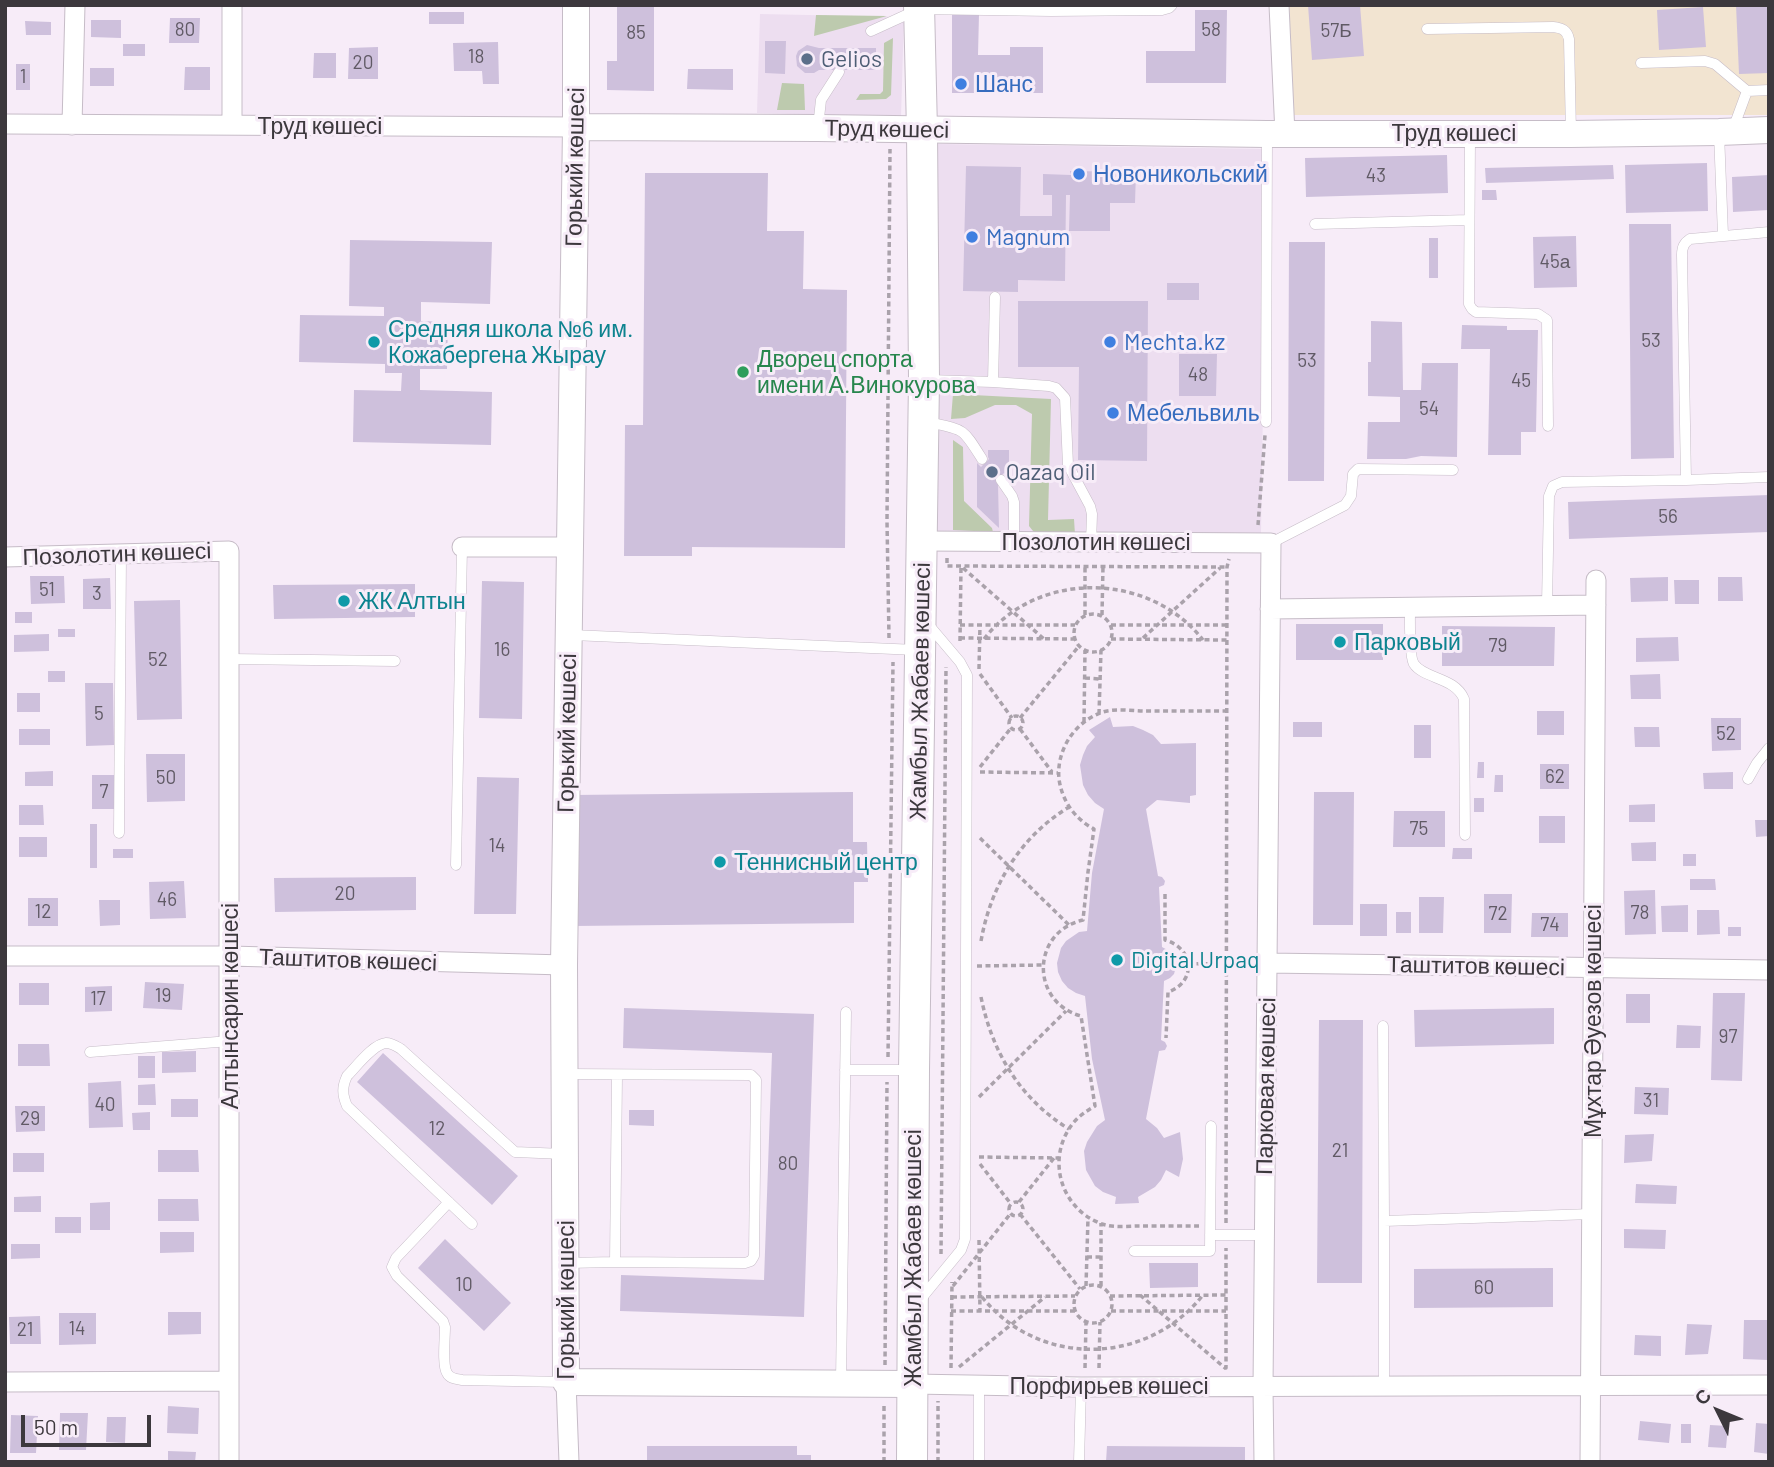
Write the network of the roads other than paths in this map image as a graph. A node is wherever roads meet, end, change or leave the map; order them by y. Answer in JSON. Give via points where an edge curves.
{"nodes":[{"id":1,"x":75,"y":5,"type":"edge"},
{"id":2,"x":232,"y":5,"type":"edge"},
{"id":3,"x":576,"y":5,"type":"edge"},
{"id":4,"x":1172,"y":5,"type":"edge"},
{"id":5,"x":1279,"y":5,"type":"edge"},
{"id":6,"x":919,"y":7,"type":"edge"},
{"id":7,"x":1051,"y":8,"type":"edge"},
{"id":8,"x":1427,"y":29,"type":"dead end"},
{"id":9,"x":871,"y":31,"type":"dead end"},
{"id":10,"x":1640,"y":63,"type":"dead end"},
{"id":11,"x":839,"y":72,"type":"dead end"},
{"id":12,"x":1747,"y":90,"type":"junction"},
{"id":13,"x":1769,"y":90,"type":"edge"},
{"id":14,"x":5,"y":124,"type":"edge"},
{"id":15,"x":72,"y":125,"type":"junction"},
{"id":16,"x":232,"y":125,"type":"junction"},
{"id":17,"x":576,"y":127,"type":"junction"},
{"id":18,"x":817,"y":128,"type":"junction"},
{"id":19,"x":922,"y":130,"type":"junction"},
{"id":20,"x":1769,"y":130,"type":"edge"},
{"id":21,"x":1725,"y":132,"type":"junction"},
{"id":22,"x":1470,"y":133,"type":"junction"},
{"id":23,"x":1276,"y":134,"type":"junction"},
{"id":24,"x":1571,"y":134,"type":"junction"},
{"id":25,"x":1469,"y":220,"type":"junction"},
{"id":26,"x":1315,"y":224,"type":"dead end"},
{"id":27,"x":1769,"y":232,"type":"edge"},
{"id":28,"x":1723,"y":235,"type":"junction"},
{"id":29,"x":995,"y":298,"type":"dead end"},
{"id":30,"x":924,"y":380,"type":"junction"},
{"id":31,"x":993,"y":382,"type":"junction"},
{"id":32,"x":923,"y":421,"type":"junction"},
{"id":33,"x":1266,"y":422,"type":"road end"},
{"id":34,"x":1548,"y":426,"type":"dead end"},
{"id":35,"x":982,"y":459,"type":"dead end"},
{"id":36,"x":1453,"y":470,"type":"dead end"},
{"id":37,"x":1769,"y":477,"type":"edge"},
{"id":38,"x":1001,"y":480,"type":"dead end"},
{"id":39,"x":1686,"y":480,"type":"junction"},
{"id":40,"x":922,"y":541,"type":"junction"},
{"id":41,"x":1014,"y":542,"type":"junction"},
{"id":42,"x":1091,"y":543,"type":"junction"},
{"id":43,"x":1264,"y":543,"type":"junction"},
{"id":44,"x":462,"y":547,"type":"joint"},
{"id":45,"x":570,"y":547,"type":"junction"},
{"id":46,"x":229,"y":551,"type":"joint"},
{"id":47,"x":121,"y":554,"type":"junction"},
{"id":48,"x":5,"y":556,"type":"edge"},
{"id":49,"x":1597,"y":580,"type":"dead end"},
{"id":50,"x":1547,"y":605,"type":"junction"},
{"id":51,"x":1596,"y":605,"type":"junction"},
{"id":52,"x":1410,"y":608,"type":"junction"},
{"id":53,"x":1270,"y":609,"type":"junction"},
{"id":54,"x":920,"y":614,"type":"junction"},
{"id":55,"x":568,"y":635,"type":"junction"},
{"id":56,"x":919,"y":653,"type":"junction"},
{"id":57,"x":230,"y":659,"type":"junction"},
{"id":58,"x":395,"y":661,"type":"dead end"},
{"id":59,"x":1769,"y":748,"type":"edge"},
{"id":60,"x":1748,"y":779,"type":"dead end"},
{"id":61,"x":119,"y":833,"type":"dead end"},
{"id":62,"x":1465,"y":835,"type":"dead end"},
{"id":63,"x":456,"y":865,"type":"dead end"},
{"id":64,"x":5,"y":956,"type":"edge"},
{"id":65,"x":230,"y":956,"type":"junction"},
{"id":66,"x":1267,"y":963,"type":"junction"},
{"id":67,"x":564,"y":964,"type":"junction"},
{"id":68,"x":1594,"y":968,"type":"junction"},
{"id":69,"x":1769,"y":970,"type":"edge"},
{"id":70,"x":846,"y":1012,"type":"dead end"},
{"id":71,"x":1383,"y":1026,"type":"dead end"},
{"id":72,"x":230,"y":1041,"type":"junction"},
{"id":73,"x":90,"y":1052,"type":"dead end"},
{"id":74,"x":845,"y":1070,"type":"junction"},
{"id":75,"x":901,"y":1070,"type":"junction"},
{"id":76,"x":564,"y":1074,"type":"junction"},
{"id":77,"x":617,"y":1075,"type":"junction"},
{"id":78,"x":1211,"y":1126,"type":"dead end"},
{"id":79,"x":565,"y":1154,"type":"junction"},
{"id":80,"x":449,"y":1202,"type":"junction"},
{"id":81,"x":1592,"y":1214,"type":"junction"},
{"id":82,"x":1384,"y":1221,"type":"junction"},
{"id":83,"x":472,"y":1224,"type":"dead end"},
{"id":84,"x":1210,"y":1231,"type":"junction"},
{"id":85,"x":1264,"y":1235,"type":"junction"},
{"id":86,"x":1134,"y":1251,"type":"dead end"},
{"id":87,"x":615,"y":1262,"type":"junction"},
{"id":88,"x":566,"y":1263,"type":"junction"},
{"id":89,"x":913,"y":1308,"type":"junction"},
{"id":90,"x":1083,"y":1378,"type":"junction"},
{"id":91,"x":229,"y":1381,"type":"junction"},
{"id":92,"x":5,"y":1382,"type":"edge"},
{"id":93,"x":566,"y":1382,"type":"junction"},
{"id":94,"x":841,"y":1383,"type":"junction"},
{"id":95,"x":899,"y":1384,"type":"junction"},
{"id":96,"x":979,"y":1385,"type":"junction"},
{"id":97,"x":1591,"y":1385,"type":"junction"},
{"id":98,"x":1769,"y":1385,"type":"edge"},
{"id":99,"x":1384,"y":1386,"type":"junction"},
{"id":100,"x":1263,"y":1387,"type":"junction"},
{"id":101,"x":229,"y":1462,"type":"edge"},
{"id":102,"x":569,"y":1462,"type":"edge"},
{"id":103,"x":912,"y":1462,"type":"edge"},
{"id":104,"x":979,"y":1462,"type":"edge"},
{"id":105,"x":1079,"y":1462,"type":"edge"},
{"id":106,"x":1264,"y":1462,"type":"edge"},
{"id":107,"x":1590,"y":1462,"type":"edge"}],
"edges":[{"from":1,"to":15,"type":"street"},
{"from":2,"to":16,"type":"street"},
{"from":3,"to":17,"type":"street","name":"Горький көшесі"},
{"from":4,"to":7,"type":"lane","via":[[1162,10]]},
{"from":5,"to":23,"type":"street"},
{"from":6,"to":7,"type":"lane"},
{"from":6,"to":9,"type":"lane"},
{"from":6,"to":19,"type":"main road","name":"Жамбыл Жабаев көшесі"},
{"from":8,"to":24,"type":"lane","via":[[1564,30],[1569,39]]},
{"from":10,"to":12,"type":"lane","via":[[1710,62]]},
{"from":11,"to":18,"type":"lane","via":[[821,100]]},
{"from":12,"to":13,"type":"lane"},
{"from":12,"to":21,"type":"lane"},
{"from":14,"to":15,"type":"street","name":"Труд көшесі"},
{"from":15,"to":16,"type":"street","name":"Труд көшесі"},
{"from":16,"to":17,"type":"street","name":"Труд көшесі"},
{"from":17,"to":18,"type":"street","name":"Труд көшесі"},
{"from":17,"to":45,"type":"street","name":"Горький көшесі"},
{"from":18,"to":19,"type":"street","name":"Труд көшесі"},
{"from":19,"to":23,"type":"street","name":"Труд көшесі"},
{"from":19,"to":30,"type":"main road","name":"Жамбыл Жабаев көшесі"},
{"from":20,"to":21,"type":"street","name":"Труд көшесі"},
{"from":21,"to":24,"type":"street","name":"Труд көшесі"},
{"from":21,"to":28,"type":"lane"},
{"from":22,"to":23,"type":"street","name":"Труд көшесі"},
{"from":22,"to":24,"type":"street","name":"Труд көшесі"},
{"from":22,"to":25,"type":"lane"},
{"from":23,"to":33,"type":"lane"},
{"from":25,"to":26,"type":"lane"},
{"from":25,"to":34,"type":"lane","via":[[1472,309],[1538,314],[1547,320]]},
{"from":27,"to":28,"type":"lane"},
{"from":28,"to":39,"type":"lane","via":[[1690,239],[1682,248]]},
{"from":29,"to":31,"type":"lane"},
{"from":30,"to":31,"type":"lane"},
{"from":30,"to":32,"type":"main road","name":"Жамбыл Жабаев көшесі"},
{"from":31,"to":42,"type":"lane","via":[[1049,386],[1065,398],[1068,465],[1090,506]]},
{"from":32,"to":35,"type":"lane","via":[[962,431]]},
{"from":32,"to":40,"type":"main road","name":"Жамбыл Жабаев көшесі"},
{"from":36,"to":43,"type":"lane","via":[[1358,470],[1345,505]]},
{"from":37,"to":39,"type":"lane"},
{"from":38,"to":41,"type":"lane","via":[[1014,502]]},
{"from":39,"to":50,"type":"lane","via":[[1562,482],[1553,486]]},
{"from":40,"to":41,"type":"street","name":"Позолотин көшесі"},
{"from":40,"to":54,"type":"main road","name":"Жамбыл Жабаев көшесі"},
{"from":41,"to":42,"type":"street","name":"Позолотин көшесі"},
{"from":42,"to":43,"type":"street","name":"Позолотин көшесі"},
{"from":43,"to":53,"type":"street","name":"Парковая көшесі"},
{"from":44,"to":45,"type":"street"},
{"from":44,"to":63,"type":"lane"},
{"from":45,"to":55,"type":"street","name":"Горький көшесі"},
{"from":46,"to":47,"type":"street","name":"Позолотин көшесі"},
{"from":46,"to":57,"type":"street","name":"Алтынсарин көшесі"},
{"from":47,"to":48,"type":"street","name":"Позолотин көшесі"},
{"from":47,"to":61,"type":"lane"},
{"from":49,"to":51,"type":"street","name":"Мұхтар Әуезов көшесі"},
{"from":50,"to":51,"type":"street"},
{"from":50,"to":52,"type":"street"},
{"from":51,"to":68,"type":"street","name":"Мұхтар Әуезов көшесі"},
{"from":52,"to":53,"type":"street"},
{"from":52,"to":62,"type":"lane","via":[[1414,664],[1451,685],[1464,699]]},
{"from":53,"to":66,"type":"street","name":"Парковая көшесі"},
{"from":54,"to":56,"type":"main road","name":"Жамбыл Жабаев көшесі"},
{"from":54,"to":89,"type":"lane","via":[[967,675],[965,1238]]},
{"from":55,"to":56,"type":"lane"},
{"from":55,"to":67,"type":"street","name":"Горький көшесі"},
{"from":56,"to":75,"type":"main road","name":"Жамбыл Жабаев көшесі"},
{"from":57,"to":58,"type":"lane"},
{"from":57,"to":65,"type":"street","name":"Алтынсарин көшесі"},
{"from":59,"to":60,"type":"lane"},
{"from":64,"to":65,"type":"street","name":"Таштитов көшесі"},
{"from":65,"to":67,"type":"street","name":"Таштитов көшесі"},
{"from":65,"to":72,"type":"street","name":"Алтынсарин көшесі"},
{"from":66,"to":68,"type":"street","name":"Таштитов көшесі"},
{"from":66,"to":85,"type":"street","name":"Парковая көшесі"},
{"from":67,"to":76,"type":"street","name":"Горький көшесі"},
{"from":68,"to":69,"type":"street","name":"Таштитов көшесі"},
{"from":68,"to":81,"type":"street","name":"Мұхтар Әуезов көшесі"},
{"from":70,"to":74,"type":"lane"},
{"from":71,"to":82,"type":"lane"},
{"from":72,"to":73,"type":"lane"},
{"from":72,"to":91,"type":"street","name":"Алтынсарин көшесі"},
{"from":74,"to":75,"type":"lane"},
{"from":74,"to":94,"type":"lane"},
{"from":75,"to":89,"type":"main road","name":"Жамбыл Жабаев көшесі"},
{"from":76,"to":77,"type":"lane"},
{"from":76,"to":79,"type":"street","name":"Горький көшесі"},
{"from":77,"to":87,"type":"lane"},
{"from":77,"to":87,"type":"lane","via":[[751,1075],[756,1080],[751,1261]]},
{"from":78,"to":84,"type":"lane"},
{"from":79,"to":80,"type":"lane","via":[[515,1152],[401,1049],[390,1043],[376,1046],[347,1076],[344,1099]]},
{"from":79,"to":88,"type":"street","name":"Горький көшесі"},
{"from":80,"to":83,"type":"lane"},
{"from":80,"to":93,"type":"lane","name":"Порфирьев көшесі","via":[[392,1267],[443,1321],[446,1370],[462,1380]]},
{"from":81,"to":82,"type":"lane"},
{"from":81,"to":97,"type":"street","name":"Мұхтар Әуезов көшесі"},
{"from":82,"to":99,"type":"lane"},
{"from":84,"to":85,"type":"lane"},
{"from":84,"to":86,"type":"lane","via":[[1210,1251]]},
{"from":85,"to":100,"type":"street","name":"Парковая көшесі"},
{"from":87,"to":88,"type":"lane"},
{"from":88,"to":93,"type":"street","name":"Горький көшесі"},
{"from":89,"to":95,"type":"main road","name":"Жамбыл Жабаев көшесі"},
{"from":90,"to":96,"type":"street","name":"Порфирьев көшесі"},
{"from":90,"to":100,"type":"street","name":"Порфирьев көшесі"},
{"from":90,"to":105,"type":"lane"},
{"from":91,"to":92,"type":"street"},
{"from":91,"to":101,"type":"street","name":"Алтынсарин көшесі"},
{"from":93,"to":94,"type":"street","name":"Порфирьев көшесі"},
{"from":93,"to":102,"type":"street","name":"Горький көшесі"},
{"from":94,"to":95,"type":"street","name":"Порфирьев көшесі"},
{"from":95,"to":96,"type":"street","name":"Порфирьев көшесі"},
{"from":95,"to":103,"type":"main road","name":"Жамбыл Жабаев көшесі"},
{"from":96,"to":104,"type":"lane"},
{"from":97,"to":98,"type":"street","name":"Порфирьев көшесі"},
{"from":97,"to":99,"type":"street","name":"Порфирьев көшесі"},
{"from":97,"to":107,"type":"street","name":"Мұхтар Әуезов көшесі"},
{"from":99,"to":100,"type":"street","name":"Порфирьев көшесі"},
{"from":100,"to":106,"type":"street","name":"Парковая көшесі"}]}
